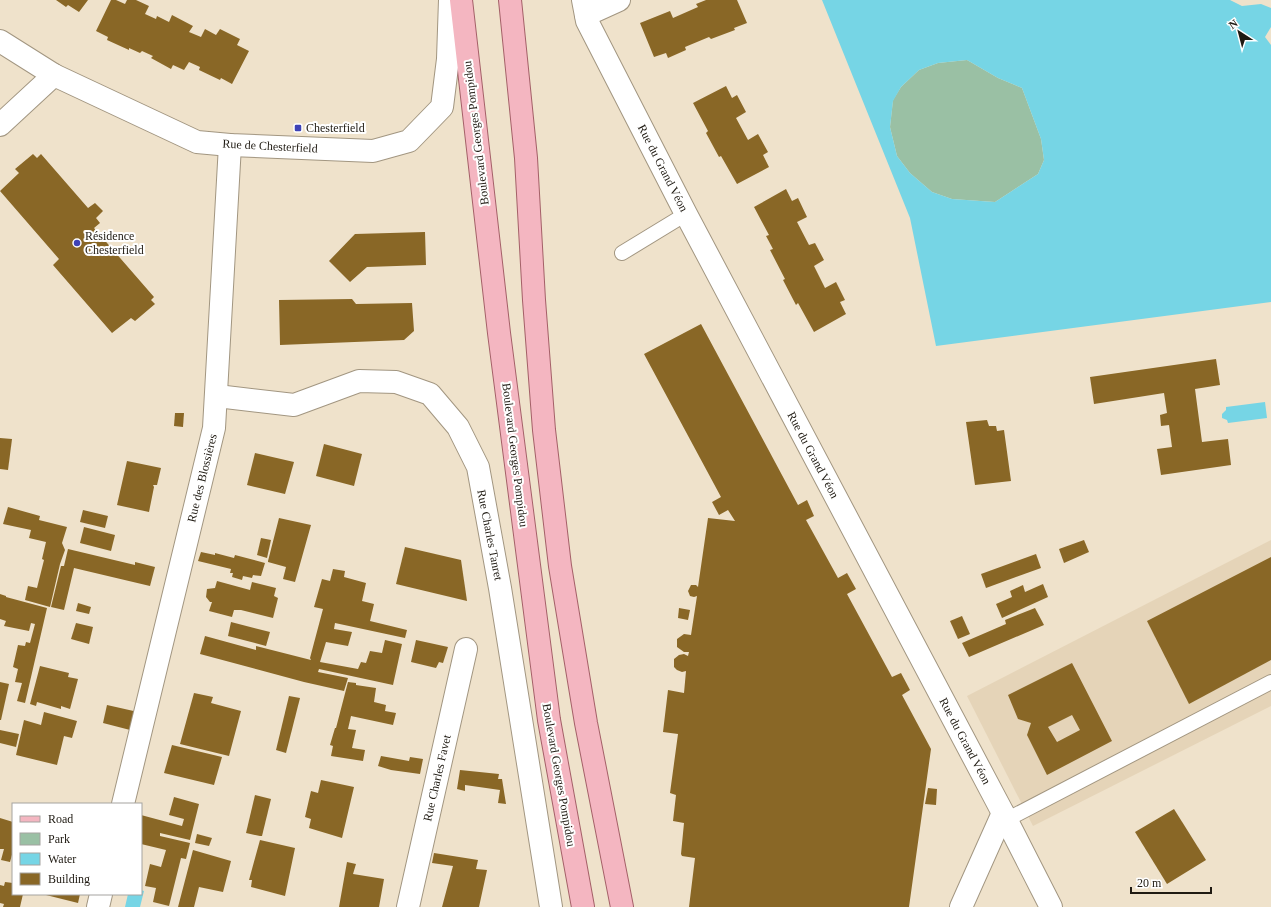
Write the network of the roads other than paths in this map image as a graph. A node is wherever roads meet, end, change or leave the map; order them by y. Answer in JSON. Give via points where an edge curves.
{"nodes":[{"id":1,"x":450,"y":0,"type":"edge"},
{"id":2,"x":461,"y":0,"type":"edge"},
{"id":3,"x":619,"y":0,"type":"edge"},
{"id":4,"x":510,"y":1,"type":"edge"},
{"id":5,"x":585,"y":8,"type":"edge"},
{"id":6,"x":0,"y":41,"type":"edge"},
{"id":7,"x":54,"y":75,"type":"junction"},
{"id":8,"x":0,"y":125,"type":"edge"},
{"id":9,"x":230,"y":145,"type":"junction"},
{"id":10,"x":686,"y":214,"type":"junction"},
{"id":11,"x":622,"y":253,"type":"dead end"},
{"id":12,"x":217,"y":396,"type":"junction"},
{"id":13,"x":466,"y":649,"type":"dead end"},
{"id":14,"x":1271,"y":682,"type":"edge"},
{"id":15,"x":123,"y":803,"type":"edge"},
{"id":16,"x":1004,"y":816,"type":"junction"},
{"id":17,"x":101,"y":895,"type":"edge"},
{"id":18,"x":98,"y":907,"type":"edge"},
{"id":19,"x":408,"y":907,"type":"edge"},
{"id":20,"x":551,"y":907,"type":"edge"},
{"id":21,"x":583,"y":907,"type":"edge"},
{"id":22,"x":622,"y":907,"type":"edge"},
{"id":23,"x":961,"y":907,"type":"edge"},
{"id":24,"x":1051,"y":907,"type":"edge"}],
"edges":[{"from":1,"to":9,"type":"street","name":"Rue de Chesterfield","via":[[448,59],[442,107],[409,141],[373,151]]},
{"from":2,"to":21,"type":"main road","name":"Boulevard Georges Pompidou","via":[[499,333],[549,720]]},
{"from":3,"to":5,"type":"street"},
{"from":4,"to":22,"type":"main road","via":[[526,158],[544,423],[560,566],[586,723]]},
{"from":5,"to":10,"type":"street","name":"Rue du Grand Véon","via":[[587,21]]},
{"from":6,"to":7,"type":"street","name":"Rue de Chesterfield"},
{"from":7,"to":8,"type":"street"},
{"from":7,"to":9,"type":"street","name":"Rue de Chesterfield","via":[[197,142]]},
{"from":9,"to":12,"type":"street","name":"Rue des Blossières"},
{"from":10,"to":11,"type":"lane"},
{"from":10,"to":16,"type":"street","name":"Rue du Grand Véon"},
{"from":12,"to":15,"type":"street","name":"Rue des Blossières","via":[[214,428]]},
{"from":12,"to":20,"type":"street","name":"Rue Charles Tanret","via":[[294,404],[359,381],[396,382],[430,394],[458,427],[478,467]]},
{"from":13,"to":19,"type":"street","name":"Rue Charles Favet"},
{"from":14,"to":16,"type":"lane"},
{"from":16,"to":23,"type":"street"},
{"from":16,"to":24,"type":"street","name":"Rue du Grand Véon"},
{"from":17,"to":18,"type":"street"}]}
